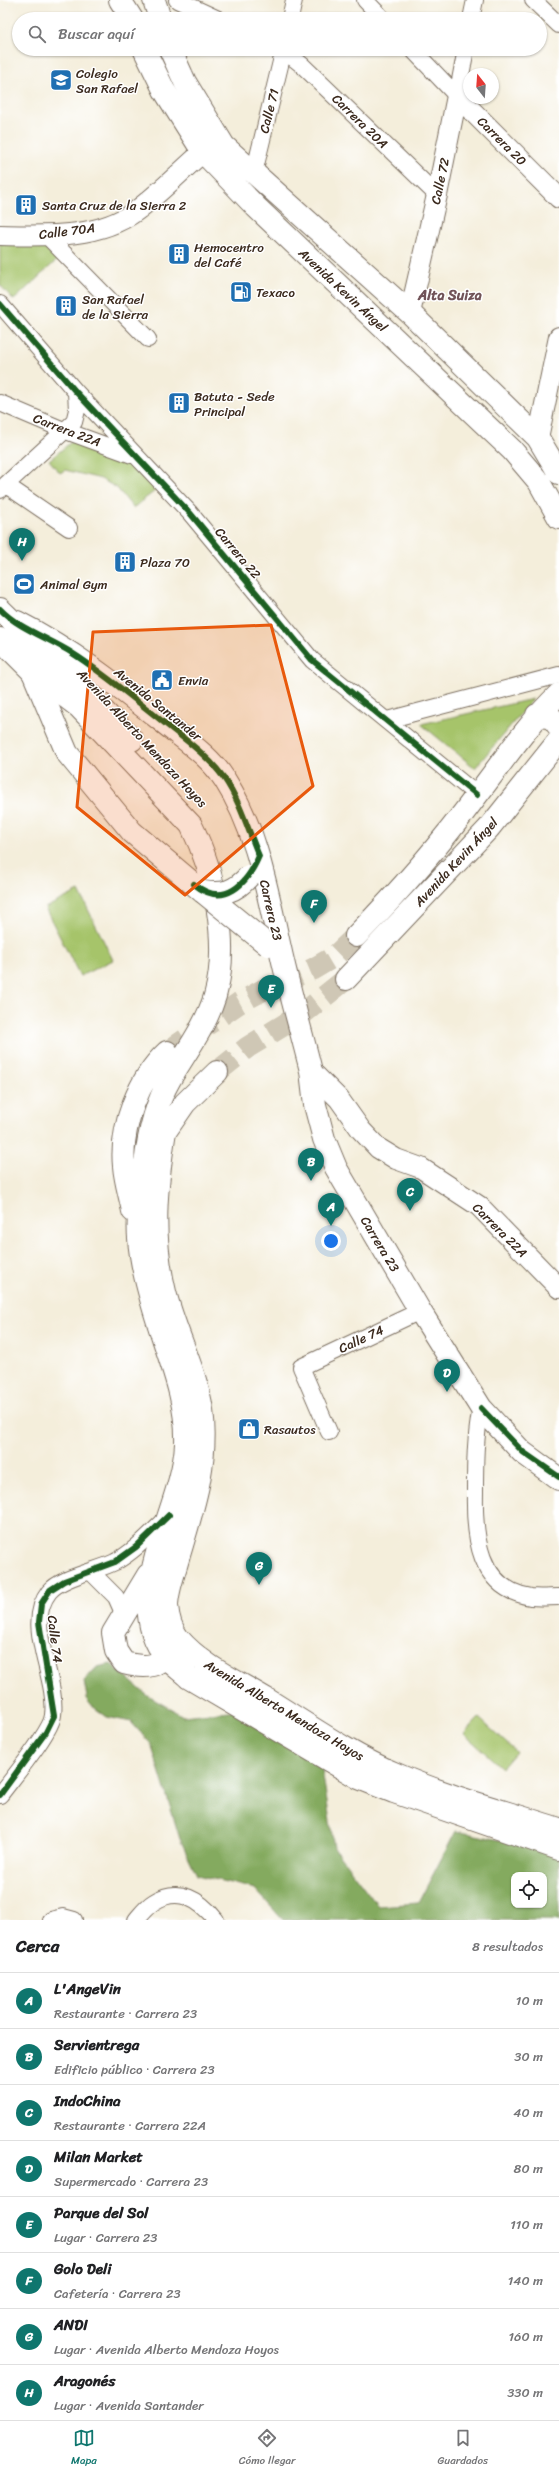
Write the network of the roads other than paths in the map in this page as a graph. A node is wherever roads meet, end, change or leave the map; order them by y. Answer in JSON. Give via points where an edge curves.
{"nodes":[{"id":1,"x":120,"y":0,"type":"edge"},
{"id":2,"x":130,"y":0,"type":"edge"},
{"id":3,"x":294,"y":0,"type":"edge"},
{"id":4,"x":365,"y":0,"type":"edge"},
{"id":5,"x":475,"y":0,"type":"edge"},
{"id":6,"x":533,"y":0,"type":"edge"},
{"id":7,"x":163,"y":4,"type":"edge"},
{"id":8,"x":128,"y":12,"type":"edge"},
{"id":9,"x":131,"y":12,"type":"edge"},
{"id":10,"x":192,"y":12,"type":"edge"},
{"id":11,"x":291,"y":12,"type":"edge"},
{"id":12,"x":376,"y":12,"type":"edge"},
{"id":13,"x":472,"y":12,"type":"edge"},
{"id":14,"x":545,"y":12,"type":"edge"},
{"id":15,"x":547,"y":13,"type":"edge"},
{"id":16,"x":559,"y":25,"type":"edge"},
{"id":17,"x":147,"y":56,"type":"edge"},
{"id":18,"x":173,"y":56,"type":"edge"},
{"id":19,"x":281,"y":56,"type":"edge"},
{"id":20,"x":290,"y":56,"type":"edge"},
{"id":21,"x":419,"y":56,"type":"edge"},
{"id":22,"x":465,"y":56,"type":"edge"},
{"id":23,"x":457,"y":96,"type":"junction"},
{"id":24,"x":203,"y":152,"type":"junction"},
{"id":25,"x":254,"y":173,"type":"junction"},
{"id":26,"x":437,"y":195,"type":"junction"},
{"id":27,"x":559,"y":198,"type":"edge"},
{"id":28,"x":0,"y":235,"type":"edge"},
{"id":29,"x":47,"y":236,"type":"junction"},
{"id":30,"x":0,"y":304,"type":"edge"},
{"id":31,"x":410,"y":313,"type":"junction"},
{"id":32,"x":559,"y":337,"type":"edge"},
{"id":33,"x":148,"y":339,"type":"dead end"},
{"id":34,"x":76,"y":392,"type":"junction"},
{"id":35,"x":0,"y":403,"type":"edge"},
{"id":36,"x":66,"y":431,"type":"junction"},
{"id":37,"x":538,"y":438,"type":"junction"},
{"id":38,"x":136,"y":456,"type":"junction"},
{"id":39,"x":559,"y":472,"type":"edge"},
{"id":40,"x":3,"y":487,"type":"edge"},
{"id":41,"x":559,"y":518,"type":"edge"},
{"id":42,"x":69,"y":528,"type":"dead end"},
{"id":43,"x":4,"y":614,"type":"edge"},
{"id":44,"x":0,"y":639,"type":"edge"},
{"id":45,"x":32,"y":670,"type":"junction"},
{"id":46,"x":559,"y":675,"type":"edge"},
{"id":47,"x":559,"y":694,"type":"edge"},
{"id":48,"x":537,"y":715,"type":"junction"},
{"id":49,"x":387,"y":720,"type":"junction"},
{"id":50,"x":559,"y":727,"type":"edge"},
{"id":51,"x":559,"y":740,"type":"edge"},
{"id":52,"x":507,"y":752,"type":"junction"},
{"id":53,"x":531,"y":776,"type":"junction"},
{"id":54,"x":478,"y":795,"type":"junction"},
{"id":55,"x":258,"y":856,"type":"junction"},
{"id":56,"x":199,"y":888,"type":"junction"},
{"id":57,"x":356,"y":936,"type":"tunnel mouth"},
{"id":58,"x":284,"y":965,"type":"junction"},
{"id":59,"x":346,"y":979,"type":"tunnel mouth"},
{"id":60,"x":167,"y":1052,"type":"tunnel mouth"},
{"id":61,"x":311,"y":1071,"type":"junction"},
{"id":62,"x":218,"y":1072,"type":"tunnel mouth"},
{"id":63,"x":165,"y":1132,"type":"junction"},
{"id":64,"x":138,"y":1237,"type":"junction"},
{"id":65,"x":559,"y":1288,"type":"edge"},
{"id":66,"x":420,"y":1311,"type":"junction"},
{"id":67,"x":481,"y":1408,"type":"junction"},
{"id":68,"x":329,"y":1432,"type":"dead end"},
{"id":69,"x":559,"y":1479,"type":"edge"},
{"id":70,"x":169,"y":1515,"type":"junction"},
{"id":71,"x":154,"y":1566,"type":"junction"},
{"id":72,"x":91,"y":1572,"type":"junction"},
{"id":73,"x":559,"y":1597,"type":"edge"},
{"id":74,"x":124,"y":1615,"type":"junction"},
{"id":75,"x":177,"y":1637,"type":"junction"},
{"id":76,"x":166,"y":1657,"type":"junction"},
{"id":77,"x":0,"y":1795,"type":"edge"},
{"id":78,"x":559,"y":1829,"type":"edge"},
{"id":79,"x":559,"y":1849,"type":"edge"},
{"id":80,"x":51,"y":1920,"type":"edge"},
{"id":81,"x":74,"y":1920,"type":"edge"},
{"id":82,"x":136,"y":1920,"type":"edge"},
{"id":83,"x":216,"y":1920,"type":"edge"}],
"edges":[{"from":1,"to":8,"type":"main road"},
{"from":2,"to":9,"type":"main road"},
{"from":3,"to":11,"type":"street"},
{"from":4,"to":12,"type":"street"},
{"from":5,"to":13,"type":"street"},
{"from":6,"to":14,"type":"street"},
{"from":7,"to":10,"type":"street"},
{"from":15,"to":16,"type":"street"},
{"from":17,"to":24,"type":"main road","name":"Avenida Kevin Ángel","via":[[164,90]]},
{"from":18,"to":25,"type":"main road","name":"Avenida Kevin Ángel","via":[[210,127],[224,146]]},
{"from":19,"to":25,"type":"street","name":"Calle 71"},
{"from":20,"to":26,"type":"street","name":"Carrera 20A"},
{"from":21,"to":23,"type":"street","name":"Carrera 20"},
{"from":22,"to":23,"type":"street","name":"Calle 72"},
{"from":23,"to":26,"type":"street","name":"Calle 72"},
{"from":23,"to":27,"type":"street","name":"Carrera 20"},
{"from":24,"to":29,"type":"street","name":"Calle 70A","via":[[136,211],[87,232]]},
{"from":24,"to":41,"type":"main road","name":"Avenida Kevin Ángel","via":[[264,216],[512,450],[539,482]]},
{"from":25,"to":31,"type":"main road","name":"Avenida Kevin Ángel"},
{"from":26,"to":31,"type":"street","name":"Calle 72"},
{"from":28,"to":29,"type":"street","name":"Calle 70A"},
{"from":29,"to":33,"type":"street"},
{"from":30,"to":34,"type":"street","name":"Carrera 22"},
{"from":31,"to":37,"type":"main road","name":"Avenida Kevin Ángel"},
{"from":32,"to":37,"type":"street"},
{"from":34,"to":36,"type":"street","via":[[77,410],[74,422]]},
{"from":34,"to":38,"type":"street","name":"Carrera 22"},
{"from":35,"to":36,"type":"street","name":"Carrera 22A"},
{"from":36,"to":38,"type":"street","name":"Carrera 22A"},
{"from":36,"to":40,"type":"street"},
{"from":37,"to":39,"type":"main road","name":"Avenida Kevin Ángel"},
{"from":38,"to":49,"type":"street","name":"Carrera 22","via":[[190,513],[312,660]]},
{"from":40,"to":42,"type":"street"},
{"from":43,"to":55,"type":"main road","name":"Avenida Santander","via":[[92,666],[209,760],[235,798]]},
{"from":43,"to":63,"type":"main road","name":"Avenida Alberto Mendoza Hoyos","via":[[88,695],[188,799],[203,819],[220,860],[234,935],[234,967],[228,1000],[206,1044],[181,1084]]},
{"from":44,"to":45,"type":"main road"},
{"from":45,"to":56,"type":"main road","via":[[67,753],[132,832]]},
{"from":45,"to":64,"type":"main road","name":"Avenida Alberto Mendoza Hoyos","via":[[79,707],[191,825],[200,844],[222,932],[222,962],[214,997],[156,1109],[145,1162]]},
{"from":46,"to":49,"type":"street"},
{"from":47,"to":48,"type":"main road","name":"Avenida Kevin Ángel"},
{"from":48,"to":50,"type":"main road","via":[[552,718]]},
{"from":48,"to":52,"type":"main road","name":"Avenida Kevin Ángel"},
{"from":49,"to":54,"type":"street","name":"Carrera 22"},
{"from":51,"to":53,"type":"main road","name":"Avenida Kevin Ángel"},
{"from":52,"to":53,"type":"main road","via":[[509,765],[514,772]]},
{"from":52,"to":54,"type":"main road","name":"Avenida Kevin Ángel"},
{"from":53,"to":59,"type":"main road","name":"Avenida Kevin Ángel","via":[[489,828]]},
{"from":54,"to":57,"type":"main road","name":"Avenida Kevin Ángel","via":[[401,889]]},
{"from":55,"to":56,"type":"main road","bridge":true,"via":[[249,876],[239,887],[228,892]]},
{"from":55,"to":58,"type":"main road","name":"Carrera 23"},
{"from":56,"to":58,"type":"main road","name":"Carrera 23","bridge":true,"via":[[268,945]]},
{"from":58,"to":61,"type":"main road","name":"Carrera 23"},
{"from":60,"to":64,"type":"main road","via":[[147,1074],[139,1088],[125,1140],[124,1165]]},
{"from":61,"to":65,"type":"street","name":"Carrera 22A","via":[[339,1099],[361,1130],[378,1148],[396,1159],[421,1168],[479,1206]]},
{"from":61,"to":66,"type":"main road","name":"Carrera 23","via":[[315,1105],[324,1139],[336,1168]]},
{"from":62,"to":63,"type":"main road","via":[[186,1103]]},
{"from":63,"to":75,"type":"main road","name":"Avenida Alberto Mendoza Hoyos","via":[[156,1197],[155,1237],[165,1292],[202,1411],[204,1442],[204,1457],[195,1500],[167,1606]]},
{"from":64,"to":70,"type":"main road","name":"Avenida Alberto Mendoza Hoyos","via":[[150,1295],[178,1386],[183,1411],[186,1443],[182,1469]]},
{"from":66,"to":67,"type":"main road","name":"Carrera 23"},
{"from":66,"to":68,"type":"street","name":"Calle 74","via":[[301,1367]]},
{"from":67,"to":69,"type":"main road","name":"Carrera 23","via":[[522,1452]]},
{"from":67,"to":73,"type":"street","via":[[475,1449],[474,1526],[479,1552],[492,1574],[507,1588],[531,1597]]},
{"from":70,"to":71,"type":"main road","name":"Avenida Alberto Mendoza Hoyos"},
{"from":70,"to":72,"type":"street","name":"Calle 74","via":[[136,1548],[115,1562]]},
{"from":71,"to":74,"type":"main road"},
{"from":71,"to":76,"type":"main road","name":"Avenida Alberto Mendoza Hoyos","via":[[148,1598],[149,1618],[155,1639]]},
{"from":72,"to":74,"type":"street","via":[[116,1597]]},
{"from":72,"to":77,"type":"street","name":"Calle 74","via":[[64,1581],[50,1590],[41,1604],[39,1622],[54,1716],[46,1732]]},
{"from":74,"to":76,"type":"main road","via":[[113,1633],[116,1651],[124,1663],[140,1667],[153,1666]]},
{"from":75,"to":76,"type":"main road"},
{"from":75,"to":78,"type":"main road","name":"Avenida Alberto Mendoza Hoyos","via":[[204,1662],[364,1759],[398,1775]]},
{"from":76,"to":79,"type":"main road","name":"Avenida Alberto Mendoza Hoyos","via":[[190,1678],[359,1778]]},
{"from":80,"to":81,"type":"street","via":[[63,1917]]},
{"from":82,"to":83,"type":"street","via":[[153,1902],[170,1895],[188,1896],[204,1905]]}]}
